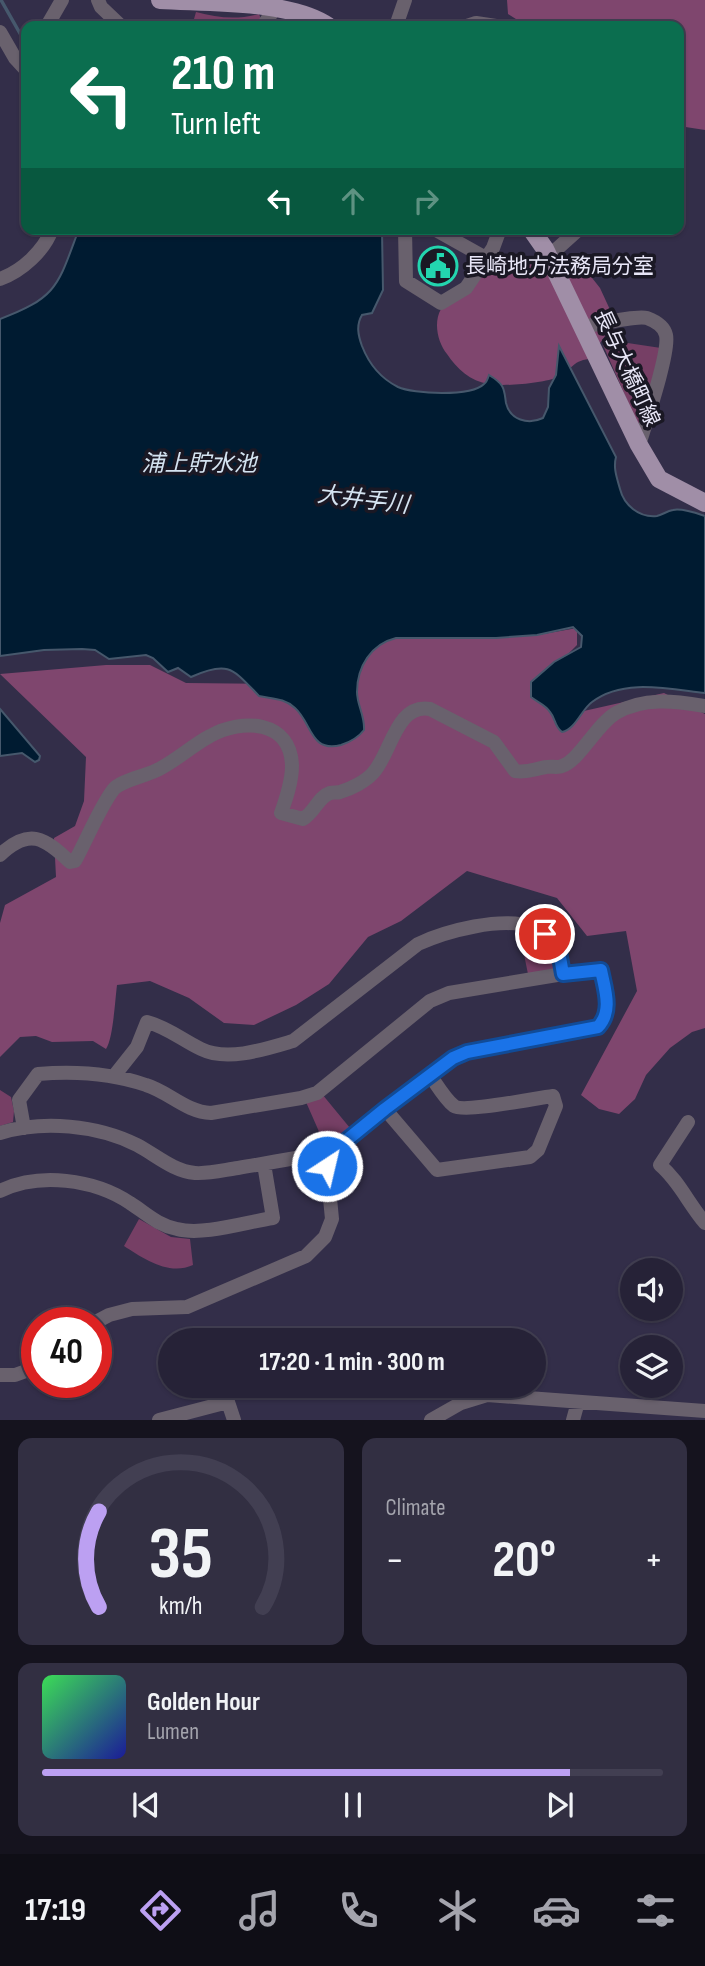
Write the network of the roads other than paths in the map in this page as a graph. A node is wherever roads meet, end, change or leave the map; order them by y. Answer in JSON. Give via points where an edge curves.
{"nodes":[{"id":1,"x":62,"y":0,"type":"edge"},
{"id":2,"x":98,"y":0,"type":"edge"},
{"id":3,"x":160,"y":0,"type":"edge"},
{"id":4,"x":405,"y":0,"type":"edge"},
{"id":5,"x":273,"y":4,"type":"edge"},
{"id":6,"x":50,"y":21,"type":"edge"},
{"id":7,"x":116,"y":21,"type":"edge"},
{"id":8,"x":265,"y":21,"type":"edge"},
{"id":9,"x":321,"y":21,"type":"edge"},
{"id":10,"x":398,"y":21,"type":"edge"},
{"id":11,"x":0,"y":32,"type":"edge"},
{"id":12,"x":21,"y":64,"type":"edge"},
{"id":13,"x":49,"y":235,"type":"edge"},
{"id":14,"x":405,"y":235,"type":"edge"},
{"id":15,"x":444,"y":235,"type":"edge"},
{"id":16,"x":498,"y":235,"type":"edge"},
{"id":17,"x":535,"y":235,"type":"edge"},
{"id":18,"x":572,"y":235,"type":"edge"},
{"id":19,"x":548,"y":257,"type":"junction"},
{"id":20,"x":486,"y":258,"type":"junction"},
{"id":21,"x":0,"y":279,"type":"edge"},
{"id":22,"x":583,"y":327,"type":"junction"},
{"id":23,"x":639,"y":445,"type":"junction"},
{"id":24,"x":705,"y":503,"type":"edge"},
{"id":25,"x":705,"y":706,"type":"edge"},
{"id":26,"x":0,"y":855,"type":"edge"},
{"id":27,"x":563,"y":974,"type":"junction"},
{"id":28,"x":430,"y":1075,"type":"junction"},
{"id":29,"x":114,"y":1076,"type":"junction"},
{"id":30,"x":385,"y":1109,"type":"junction"},
{"id":31,"x":688,"y":1122,"type":"dead end"},
{"id":32,"x":24,"y":1128,"type":"junction"},
{"id":33,"x":0,"y":1133,"type":"edge"},
{"id":34,"x":326,"y":1157,"type":"junction"},
{"id":35,"x":264,"y":1164,"type":"junction"},
{"id":36,"x":0,"y":1191,"type":"edge"},
{"id":37,"x":705,"y":1223,"type":"edge"},
{"id":38,"x":112,"y":1314,"type":"edge"},
{"id":39,"x":21,"y":1373,"type":"edge"},
{"id":40,"x":0,"y":1376,"type":"edge"},
{"id":41,"x":578,"y":1402,"type":"junction"},
{"id":42,"x":620,"y":1404,"type":"junction"},
{"id":43,"x":705,"y":1410,"type":"edge"},
{"id":44,"x":180,"y":1417,"type":"edge"},
{"id":45,"x":159,"y":1420,"type":"edge"},
{"id":46,"x":234,"y":1420,"type":"edge"},
{"id":47,"x":431,"y":1420,"type":"edge"},
{"id":48,"x":573,"y":1420,"type":"edge"},
{"id":49,"x":621,"y":1420,"type":"edge"}],
"edges":[{"from":1,"to":6,"type":"street"},
{"from":2,"to":7,"type":"street"},
{"from":3,"to":5,"type":"main road"},
{"from":4,"to":10,"type":"street"},
{"from":5,"to":8,"type":"street"},
{"from":5,"to":9,"type":"main road"},
{"from":11,"to":12,"type":"street"},
{"from":13,"to":21,"type":"street","via":[[39,253]]},
{"from":14,"to":20,"type":"street","via":[[406,281],[441,303],[466,288]]},
{"from":15,"to":20,"type":"street"},
{"from":16,"to":20,"type":"street"},
{"from":17,"to":19,"type":"main road","name":"長与大橋町線"},
{"from":18,"to":19,"type":"street"},
{"from":19,"to":22,"type":"main road","name":"長与大橋町線"},
{"from":22,"to":23,"type":"main road","name":"長与大橋町線"},
{"from":22,"to":23,"type":"street","via":[[645,317],[666,332],[667,344]]},
{"from":23,"to":24,"type":"main road","name":"長与大橋町線","via":[[659,479]]},
{"from":25,"to":26,"type":"street","via":[[669,700],[637,704],[614,714],[563,766],[527,773],[515,771],[494,742],[430,709],[414,710],[399,725],[373,774],[329,793],[303,819],[281,813],[292,766],[288,748],[261,724],[240,725],[211,736],[148,776],[114,788],[75,861],[70,862],[51,844],[26,837]]},
{"from":27,"to":28,"type":"street","via":[[601,970],[608,1007],[598,1027],[467,1052]]},
{"from":27,"to":29,"type":"street","via":[[449,993],[430,1001],[317,1093],[301,1098],[200,1112],[148,1085]]},
{"from":27,"to":29,"type":"street","via":[[557,940],[533,927],[515,923],[480,926],[433,936],[293,1041],[221,1056],[146,1022],[137,1047]]},
{"from":28,"to":30,"type":"street"},
{"from":28,"to":30,"type":"street","via":[[458,1108],[553,1096],[556,1106],[538,1150],[530,1157],[437,1170]]},
{"from":29,"to":32,"type":"street","via":[[38,1074],[19,1100]]},
{"from":30,"to":34,"type":"street"},
{"from":31,"to":37,"type":"street","via":[[660,1165],[676,1178]]},
{"from":32,"to":33,"type":"street"},
{"from":32,"to":35,"type":"street","via":[[60,1126],[111,1134],[178,1169],[195,1173]]},
{"from":34,"to":35,"type":"street"},
{"from":34,"to":38,"type":"street","via":[[332,1219],[326,1237],[306,1256],[187,1307]]},
{"from":35,"to":36,"type":"street","via":[[273,1218],[196,1231],[162,1225],[129,1202],[70,1180],[38,1179]]},
{"from":39,"to":40,"type":"street"},
{"from":41,"to":42,"type":"street"},
{"from":41,"to":47,"type":"street","via":[[488,1395],[461,1403]]},
{"from":41,"to":48,"type":"street"},
{"from":42,"to":43,"type":"street"},
{"from":42,"to":49,"type":"street"},
{"from":44,"to":45,"type":"street"},
{"from":44,"to":46,"type":"street","via":[[228,1402]]}]}
